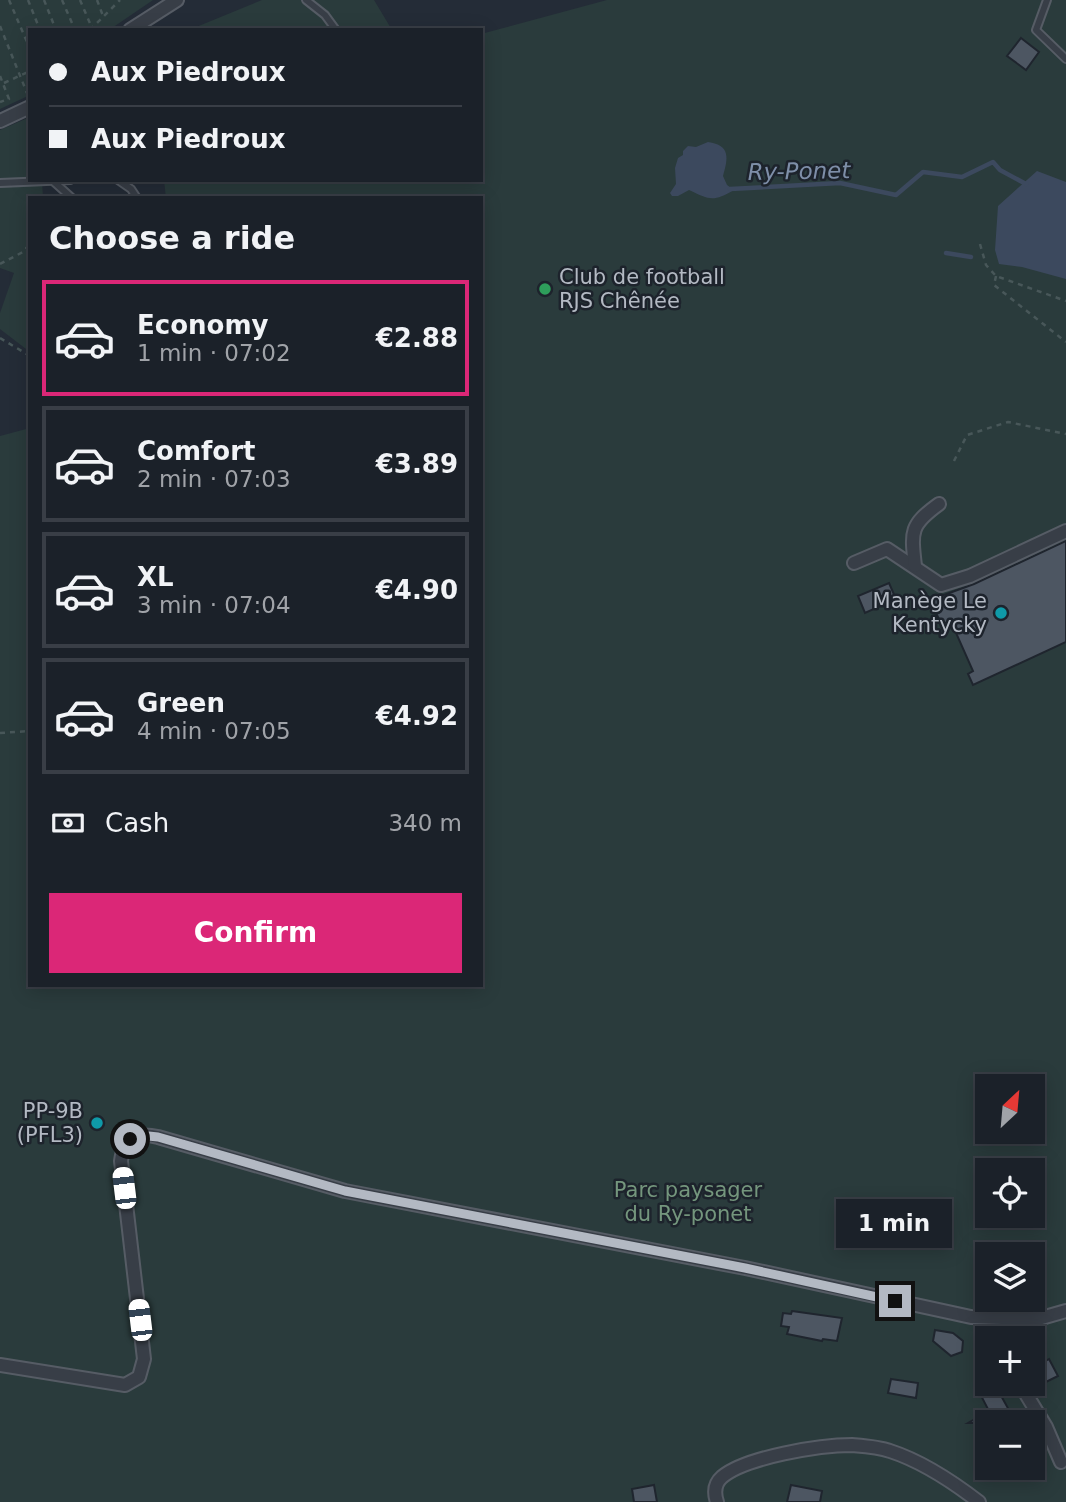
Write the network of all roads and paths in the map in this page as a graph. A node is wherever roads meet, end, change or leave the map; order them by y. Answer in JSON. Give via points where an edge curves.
{"nodes":[{"id":1,"x":9,"y":0,"type":"edge"},
{"id":2,"x":28,"y":0,"type":"edge"},
{"id":3,"x":44,"y":0,"type":"edge"},
{"id":4,"x":62,"y":0,"type":"edge"},
{"id":5,"x":79,"y":0,"type":"edge"},
{"id":6,"x":97,"y":0,"type":"edge"},
{"id":7,"x":177,"y":0,"type":"edge"},
{"id":8,"x":306,"y":0,"type":"edge"},
{"id":9,"x":1047,"y":0,"type":"edge"},
{"id":10,"x":118,"y":1,"type":"edge"},
{"id":11,"x":103,"y":16,"type":"junction"},
{"id":12,"x":0,"y":26,"type":"edge"},
{"id":13,"x":39,"y":28,"type":"edge"},
{"id":14,"x":56,"y":28,"type":"edge"},
{"id":15,"x":74,"y":28,"type":"edge"},
{"id":16,"x":91,"y":28,"type":"edge"},
{"id":17,"x":92,"y":28,"type":"edge"},
{"id":18,"x":133,"y":28,"type":"edge"},
{"id":19,"x":335,"y":28,"type":"edge"},
{"id":20,"x":28,"y":44,"type":"edge"},
{"id":21,"x":1066,"y":59,"type":"edge"},
{"id":22,"x":28,"y":72,"type":"edge"},
{"id":23,"x":0,"y":76,"type":"edge"},
{"id":24,"x":20,"y":76,"type":"junction"},
{"id":25,"x":3,"y":83,"type":"junction"},
{"id":26,"x":28,"y":94,"type":"edge"},
{"id":27,"x":0,"y":103,"type":"edge"},
{"id":28,"x":28,"y":108,"type":"edge"},
{"id":29,"x":0,"y":121,"type":"edge"},
{"id":30,"x":28,"y":182,"type":"edge"},
{"id":31,"x":54,"y":182,"type":"edge"},
{"id":32,"x":121,"y":182,"type":"edge"},
{"id":33,"x":0,"y":183,"type":"edge"},
{"id":34,"x":70,"y":196,"type":"edge"},
{"id":35,"x":136,"y":196,"type":"edge"},
{"id":36,"x":980,"y":244,"type":"dead end"},
{"id":37,"x":28,"y":246,"type":"edge"},
{"id":38,"x":0,"y":264,"type":"edge"},
{"id":39,"x":996,"y":276,"type":"junction"},
{"id":40,"x":1066,"y":300,"type":"edge"},
{"id":41,"x":0,"y":338,"type":"edge"},
{"id":42,"x":1066,"y":342,"type":"edge"},
{"id":43,"x":28,"y":355,"type":"edge"},
{"id":44,"x":1066,"y":434,"type":"edge"},
{"id":45,"x":954,"y":461,"type":"dead end"},
{"id":46,"x":939,"y":504,"type":"dead end"},
{"id":47,"x":1066,"y":531,"type":"edge"},
{"id":48,"x":853,"y":563,"type":"dead end"},
{"id":49,"x":915,"y":566,"type":"junction"},
{"id":50,"x":28,"y":731,"type":"edge"},
{"id":51,"x":0,"y":733,"type":"edge"},
{"id":52,"x":1066,"y":1311,"type":"edge"},
{"id":53,"x":1024,"y":1318,"type":"junction"},
{"id":54,"x":1022,"y":1326,"type":"edge"},
{"id":55,"x":0,"y":1365,"type":"edge"},
{"id":56,"x":1027,"y":1396,"type":"edge"},
{"id":57,"x":1061,"y":1462,"type":"dead end"},
{"id":58,"x":718,"y":1502,"type":"edge"},
{"id":59,"x":979,"y":1502,"type":"edge"}],
"edges":[{"from":1,"to":20,"type":"path"},
{"from":2,"to":13,"type":"path"},
{"from":3,"to":14,"type":"path"},
{"from":4,"to":15,"type":"path"},
{"from":5,"to":16,"type":"path"},
{"from":6,"to":11,"type":"path"},
{"from":7,"to":18,"type":"street"},
{"from":8,"to":19,"type":"lane"},
{"from":9,"to":21,"type":"lane","via":[[1036,30]]},
{"from":10,"to":11,"type":"path"},
{"from":11,"to":17,"type":"path"},
{"from":12,"to":24,"type":"path"},
{"from":22,"to":24,"type":"path"},
{"from":23,"to":25,"type":"path"},
{"from":24,"to":25,"type":"path"},
{"from":24,"to":26,"type":"path"},
{"from":25,"to":27,"type":"path","via":[[9,99]]},
{"from":28,"to":29,"type":"street"},
{"from":30,"to":33,"type":"lane"},
{"from":31,"to":34,"type":"lane"},
{"from":32,"to":35,"type":"lane"},
{"from":36,"to":39,"type":"path","via":[[986,265]]},
{"from":37,"to":38,"type":"path"},
{"from":39,"to":40,"type":"path"},
{"from":39,"to":42,"type":"path","via":[[993,285]]},
{"from":41,"to":43,"type":"path"},
{"from":44,"to":45,"type":"path","via":[[1008,422],[967,435]]},
{"from":46,"to":49,"type":"street","via":[[919,518],[912,539]]},
{"from":47,"to":49,"type":"street","via":[[941,585]]},
{"from":48,"to":49,"type":"street","via":[[887,549]]},
{"from":50,"to":51,"type":"path"},
{"from":52,"to":53,"type":"street"},
{"from":53,"to":54,"type":"street"},
{"from":53,"to":55,"type":"street","via":[[971,1317],[345,1191],[139,1135],[125,1144],[121,1161],[145,1359],[139,1377],[125,1385]]},
{"from":56,"to":57,"type":"street"},
{"from":58,"to":59,"type":"street","via":[[714,1493],[720,1478],[760,1460],[853,1445],[889,1451],[928,1469]]}]}
